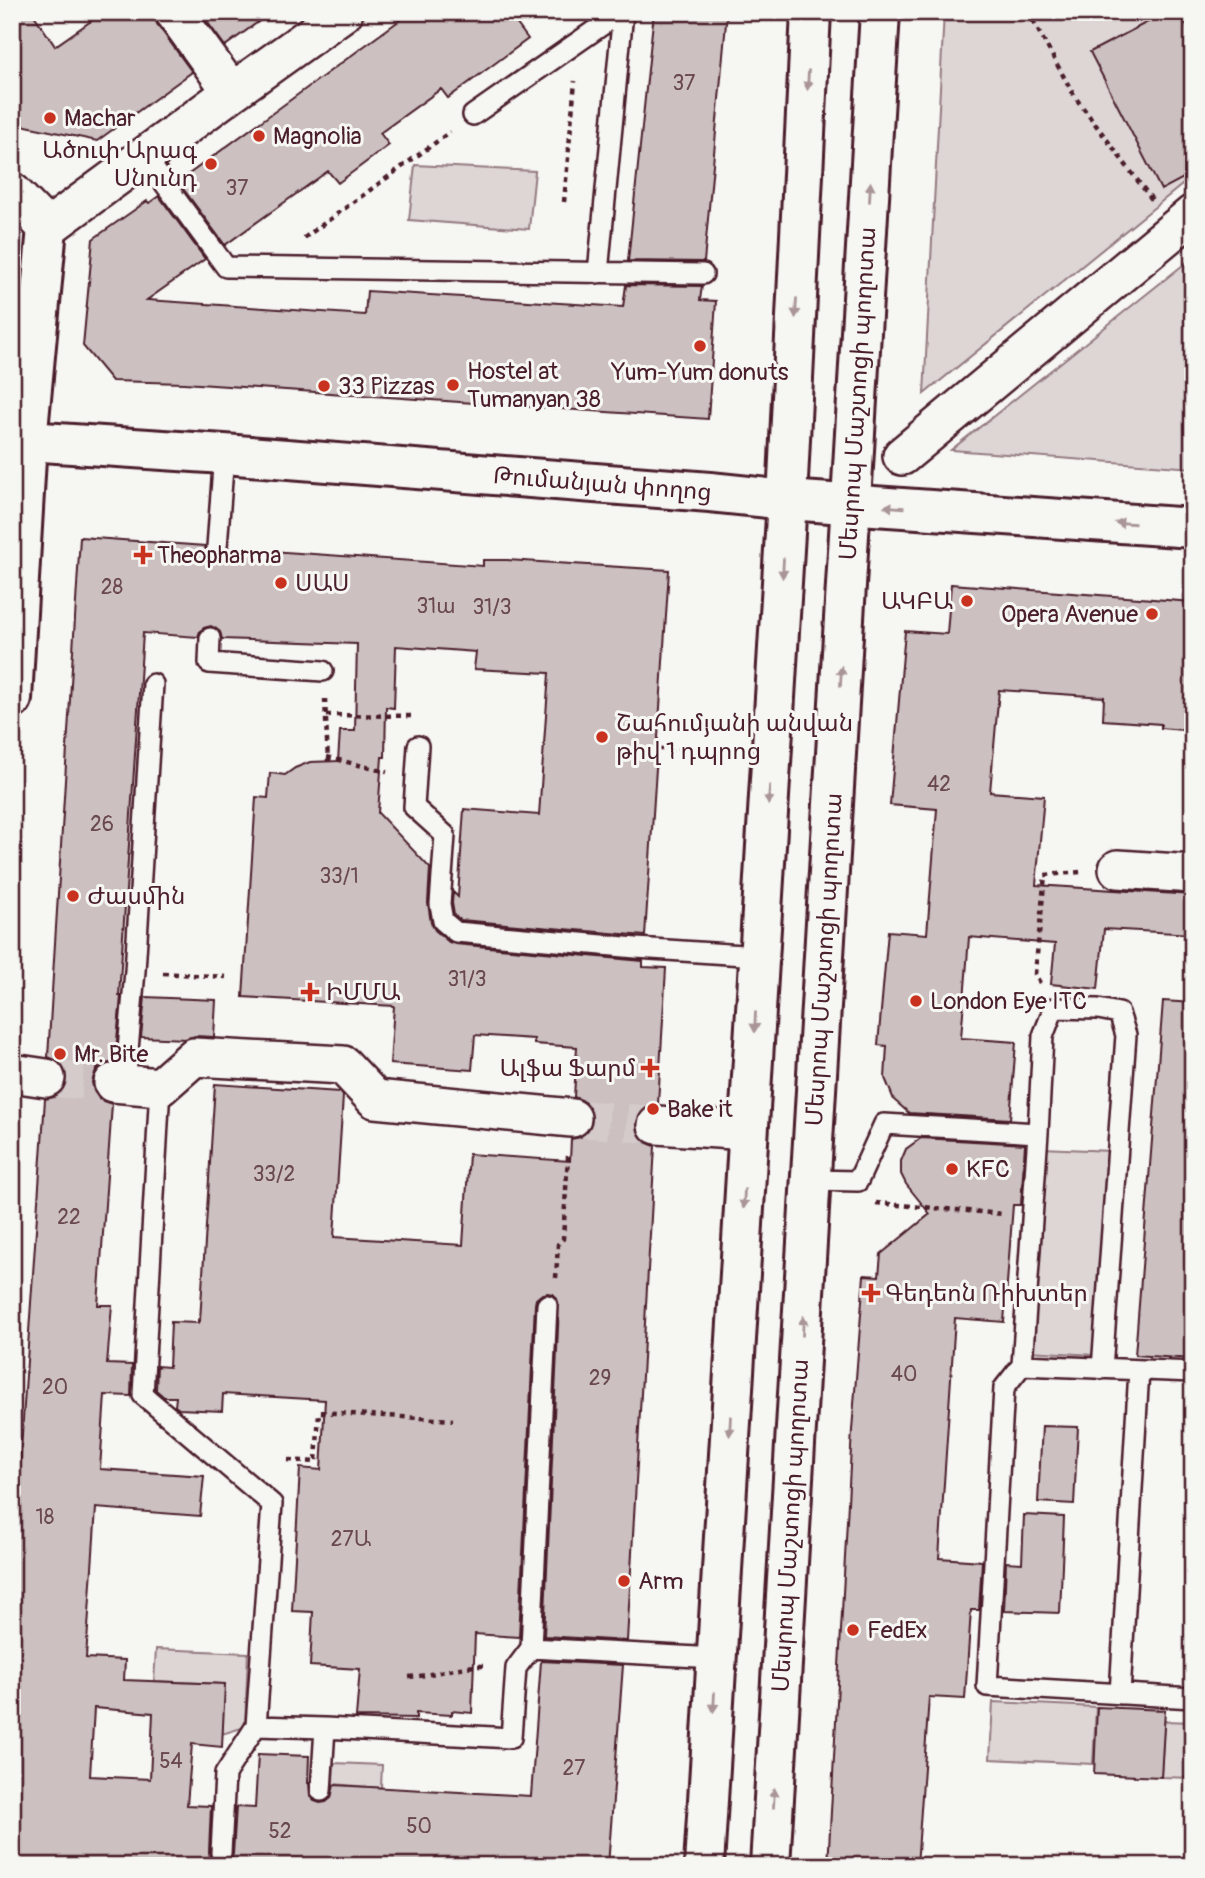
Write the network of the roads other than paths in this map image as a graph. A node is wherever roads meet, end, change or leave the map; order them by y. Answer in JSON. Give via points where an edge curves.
{"nodes":[{"id":1,"x":174,"y":12,"type":"edge"},
{"id":2,"x":344,"y":12,"type":"edge"},
{"id":3,"x":622,"y":12,"type":"edge"},
{"id":4,"x":811,"y":12,"type":"edge"},
{"id":5,"x":880,"y":12,"type":"edge"},
{"id":6,"x":232,"y":92,"type":"junction"},
{"id":7,"x":473,"y":115,"type":"road end"},
{"id":8,"x":145,"y":157,"type":"junction"},
{"id":9,"x":12,"y":192,"type":"edge"},
{"id":10,"x":1183,"y":222,"type":"edge"},
{"id":11,"x":47,"y":228,"type":"junction"},
{"id":12,"x":598,"y":273,"type":"junction"},
{"id":13,"x":703,"y":274,"type":"dead end"},
{"id":14,"x":20,"y":441,"type":"edge"},
{"id":15,"x":224,"y":454,"type":"junction"},
{"id":16,"x":902,"y":456,"type":"dead end"},
{"id":17,"x":787,"y":500,"type":"junction"},
{"id":18,"x":852,"y":504,"type":"junction"},
{"id":19,"x":1193,"y":528,"type":"edge"},
{"id":20,"x":217,"y":547,"type":"dead end"},
{"id":21,"x":210,"y":638,"type":"dead end"},
{"id":22,"x":323,"y":671,"type":"dead end"},
{"id":23,"x":153,"y":684,"type":"dead end"},
{"id":24,"x":12,"y":699,"type":"edge"},
{"id":25,"x":418,"y":746,"type":"dead end"},
{"id":26,"x":1118,"y":869,"type":"road end"},
{"id":27,"x":1193,"y":874,"type":"edge"},
{"id":28,"x":759,"y":956,"type":"junction"},
{"id":29,"x":133,"y":1085,"type":"junction"},
{"id":30,"x":570,"y":1118,"type":"tunnel mouth"},
{"id":31,"x":657,"y":1125,"type":"tunnel mouth"},
{"id":32,"x":748,"y":1131,"type":"junction"},
{"id":33,"x":1038,"y":1133,"type":"junction"},
{"id":34,"x":811,"y":1181,"type":"junction"},
{"id":35,"x":547,"y":1307,"type":"road end"},
{"id":36,"x":1022,"y":1365,"type":"junction"},
{"id":37,"x":1102,"y":1369,"type":"junction"},
{"id":38,"x":1139,"y":1370,"type":"junction"},
{"id":39,"x":1193,"y":1372,"type":"edge"},
{"id":40,"x":531,"y":1648,"type":"junction"},
{"id":41,"x":716,"y":1658,"type":"junction"},
{"id":42,"x":1120,"y":1694,"type":"junction"},
{"id":43,"x":1193,"y":1698,"type":"edge"},
{"id":44,"x":256,"y":1726,"type":"junction"},
{"id":45,"x":326,"y":1728,"type":"junction"},
{"id":46,"x":321,"y":1791,"type":"dead end"},
{"id":47,"x":221,"y":1853,"type":"dead end"},
{"id":48,"x":704,"y":1866,"type":"edge"},
{"id":49,"x":770,"y":1866,"type":"edge"}],
"edges":[{"from":1,"to":6,"type":"street"},
{"from":2,"to":6,"type":"street"},
{"from":3,"to":7,"type":"lane"},
{"from":3,"to":12,"type":"lane"},
{"from":4,"to":17,"type":"main road","one_way":true},
{"from":18,"to":5,"type":"main road","name":"Մեսրոպ Մաշտոցի պողոտա","one_way":true},
{"from":6,"to":8,"type":"street"},
{"from":8,"to":11,"type":"street"},
{"from":8,"to":12,"type":"lane","via":[[226,267]]},
{"from":9,"to":11,"type":"street"},
{"from":10,"to":16,"type":"street"},
{"from":11,"to":14,"type":"main road"},
{"from":12,"to":13,"type":"lane"},
{"from":14,"to":15,"type":"main road","name":"Թումանյան փողոց"},
{"from":14,"to":24,"type":"main road"},
{"from":15,"to":17,"type":"main road","name":"Թումանյան փողոց"},
{"from":15,"to":20,"type":"lane"},
{"from":17,"to":18,"type":"main road","name":"Թումանյան փողոց"},
{"from":17,"to":28,"type":"main road","one_way":true},
{"from":19,"to":18,"type":"main road","name":"Թումանյան փողոց","one_way":true},
{"from":34,"to":18,"type":"main road","name":"Մեսրոպ Մաշտոցի պողոտա","one_way":true},
{"from":21,"to":22,"type":"lane","via":[[209,663]]},
{"from":23,"to":29,"type":"lane","via":[[135,971]]},
{"from":25,"to":28,"type":"lane","via":[[414,807],[445,835],[440,904],[443,921],[456,932]]},
{"from":26,"to":27,"type":"street"},
{"from":28,"to":32,"type":"main road","one_way":true},
{"from":29,"to":30,"type":"street","via":[[194,1057],[343,1065],[375,1099]]},
{"from":29,"to":44,"type":"lane","via":[[143,1395],[272,1504]]},
{"from":31,"to":32,"type":"street"},
{"from":32,"to":41,"type":"main road","one_way":true},
{"from":33,"to":34,"type":"lane","via":[[884,1124],[858,1181]]},
{"from":33,"to":36,"type":"lane"},
{"from":33,"to":37,"type":"lane","via":[[1043,1036],[1054,1008],[1119,1013],[1126,1035]]},
{"from":49,"to":34,"type":"main road","name":"Մեսրոպ Մաշտոցի պողոտա","one_way":true},
{"from":35,"to":40,"type":"lane"},
{"from":36,"to":37,"type":"lane"},
{"from":36,"to":42,"type":"lane","via":[[1004,1388],[987,1686]]},
{"from":37,"to":38,"type":"lane"},
{"from":38,"to":39,"type":"lane"},
{"from":38,"to":42,"type":"lane"},
{"from":40,"to":41,"type":"lane"},
{"from":40,"to":45,"type":"lane","via":[[516,1668],[512,1738]]},
{"from":41,"to":48,"type":"main road","one_way":true},
{"from":42,"to":43,"type":"lane"},
{"from":44,"to":45,"type":"lane"},
{"from":44,"to":47,"type":"lane","via":[[225,1774]]},
{"from":45,"to":46,"type":"lane"}]}
